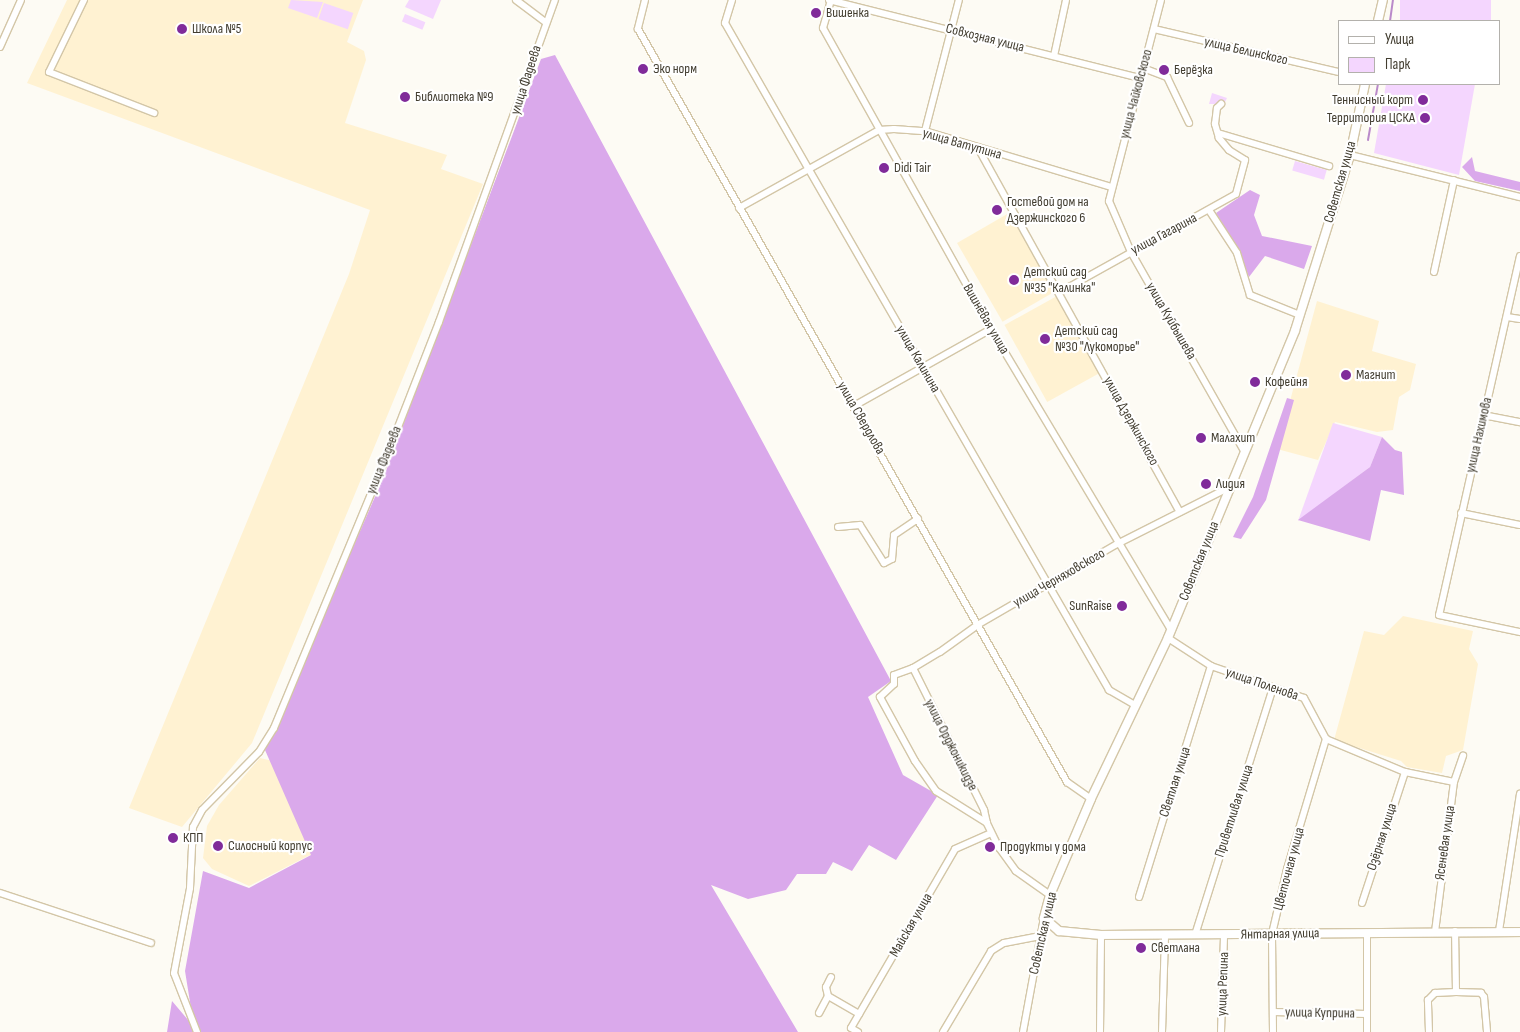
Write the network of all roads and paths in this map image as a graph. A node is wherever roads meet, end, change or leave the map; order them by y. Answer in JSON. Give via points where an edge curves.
{"nodes":[{"id":1,"x":21,"y":0,"type":"edge"},
{"id":2,"x":84,"y":0,"type":"edge"},
{"id":3,"x":516,"y":0,"type":"edge"},
{"id":4,"x":555,"y":0,"type":"edge"},
{"id":5,"x":645,"y":0,"type":"edge"},
{"id":6,"x":732,"y":0,"type":"edge"},
{"id":7,"x":830,"y":0,"type":"edge"},
{"id":8,"x":959,"y":0,"type":"edge"},
{"id":9,"x":1066,"y":0,"type":"edge"},
{"id":10,"x":1161,"y":0,"type":"edge"},
{"id":11,"x":1383,"y":0,"type":"edge"},
{"id":12,"x":1378,"y":20,"type":"edge"},
{"id":13,"x":545,"y":22,"type":"junction"},
{"id":14,"x":952,"y":29,"type":"junction"},
{"id":15,"x":1154,"y":29,"type":"junction"},
{"id":16,"x":0,"y":47,"type":"edge"},
{"id":17,"x":1054,"y":56,"type":"junction"},
{"id":18,"x":1143,"y":68,"type":"junction"},
{"id":19,"x":1338,"y":72,"type":"edge"},
{"id":20,"x":1140,"y":78,"type":"junction"},
{"id":21,"x":1365,"y":85,"type":"edge"},
{"id":22,"x":1221,"y":104,"type":"dead end"},
{"id":23,"x":154,"y":113,"type":"dead end"},
{"id":24,"x":1189,"y":123,"type":"dead end"},
{"id":25,"x":879,"y":130,"type":"junction"},
{"id":26,"x":924,"y":132,"type":"junction"},
{"id":27,"x":1218,"y":133,"type":"junction"},
{"id":28,"x":978,"y":148,"type":"junction"},
{"id":29,"x":1350,"y":155,"type":"junction"},
{"id":30,"x":1329,"y":166,"type":"dead end"},
{"id":31,"x":808,"y":168,"type":"junction"},
{"id":32,"x":1454,"y":180,"type":"junction"},
{"id":33,"x":1112,"y":187,"type":"junction"},
{"id":34,"x":1520,"y":197,"type":"edge"},
{"id":35,"x":739,"y":208,"type":"junction"},
{"id":36,"x":1209,"y":210,"type":"junction"},
{"id":37,"x":1131,"y":252,"type":"junction"},
{"id":38,"x":1520,"y":256,"type":"edge"},
{"id":39,"x":1434,"y":272,"type":"dead end"},
{"id":40,"x":1060,"y":292,"type":"junction"},
{"id":41,"x":1300,"y":315,"type":"junction"},
{"id":42,"x":1507,"y":317,"type":"junction"},
{"id":43,"x":1520,"y":319,"type":"edge"},
{"id":44,"x":991,"y":329,"type":"junction"},
{"id":45,"x":923,"y":368,"type":"junction"},
{"id":46,"x":854,"y":406,"type":"junction"},
{"id":47,"x":1483,"y":415,"type":"junction"},
{"id":48,"x":1520,"y":422,"type":"edge"},
{"id":49,"x":1244,"y":451,"type":"junction"},
{"id":50,"x":1228,"y":488,"type":"junction"},
{"id":51,"x":1180,"y":512,"type":"junction"},
{"id":52,"x":1461,"y":513,"type":"junction"},
{"id":53,"x":918,"y":519,"type":"junction"},
{"id":54,"x":1520,"y":525,"type":"edge"},
{"id":55,"x":838,"y":527,"type":"dead end"},
{"id":56,"x":1117,"y":544,"type":"junction"},
{"id":57,"x":1050,"y":585,"type":"junction"},
{"id":58,"x":978,"y":624,"type":"junction"},
{"id":59,"x":1520,"y":632,"type":"edge"},
{"id":60,"x":1170,"y":634,"type":"junction"},
{"id":61,"x":1212,"y":666,"type":"junction"},
{"id":62,"x":913,"y":668,"type":"junction"},
{"id":63,"x":894,"y":675,"type":"joint"},
{"id":64,"x":1273,"y":687,"type":"junction"},
{"id":65,"x":1135,"y":705,"type":"junction"},
{"id":66,"x":1326,"y":739,"type":"junction"},
{"id":67,"x":1463,"y":756,"type":"dead end"},
{"id":68,"x":1405,"y":772,"type":"junction"},
{"id":69,"x":1454,"y":782,"type":"junction"},
{"id":70,"x":1520,"y":794,"type":"edge"},
{"id":71,"x":1091,"y":799,"type":"junction"},
{"id":72,"x":987,"y":823,"type":"junction"},
{"id":73,"x":991,"y":833,"type":"junction"},
{"id":74,"x":0,"y":893,"type":"edge"},
{"id":75,"x":1050,"y":895,"type":"junction"},
{"id":76,"x":1139,"y":897,"type":"dead end"},
{"id":77,"x":1362,"y":903,"type":"dead end"},
{"id":78,"x":1044,"y":918,"type":"junction"},
{"id":79,"x":1456,"y":931,"type":"junction"},
{"id":80,"x":1499,"y":931,"type":"junction"},
{"id":81,"x":1435,"y":932,"type":"junction"},
{"id":82,"x":1520,"y":932,"type":"edge"},
{"id":83,"x":1366,"y":933,"type":"junction"},
{"id":84,"x":1165,"y":934,"type":"junction"},
{"id":85,"x":1272,"y":934,"type":"junction"},
{"id":86,"x":1101,"y":935,"type":"junction"},
{"id":87,"x":1195,"y":935,"type":"junction"},
{"id":88,"x":1224,"y":935,"type":"junction"},
{"id":89,"x":1040,"y":936,"type":"junction"},
{"id":90,"x":151,"y":943,"type":"dead end"},
{"id":91,"x":832,"y":977,"type":"dead end"},
{"id":92,"x":1456,"y":992,"type":"junction"},
{"id":93,"x":828,"y":996,"type":"junction"},
{"id":94,"x":1273,"y":1012,"type":"junction"},
{"id":95,"x":819,"y":1013,"type":"dead end"},
{"id":96,"x":859,"y":1014,"type":"junction"},
{"id":97,"x":1367,"y":1014,"type":"junction"},
{"id":98,"x":197,"y":1032,"type":"edge"},
{"id":99,"x":858,"y":1032,"type":"edge"},
{"id":100,"x":943,"y":1032,"type":"edge"},
{"id":101,"x":1023,"y":1032,"type":"edge"},
{"id":102,"x":1100,"y":1032,"type":"edge"},
{"id":103,"x":1162,"y":1032,"type":"edge"},
{"id":104,"x":1221,"y":1032,"type":"edge"},
{"id":105,"x":1273,"y":1032,"type":"edge"},
{"id":106,"x":1367,"y":1032,"type":"edge"},
{"id":107,"x":1429,"y":1032,"type":"edge"},
{"id":108,"x":1487,"y":1032,"type":"edge"}],
"edges":[{"from":1,"to":16,"type":"street"},
{"from":2,"to":23,"type":"street","via":[[49,72]]},
{"from":3,"to":13,"type":"street"},
{"from":4,"to":13,"type":"street"},
{"from":5,"to":35,"type":"street","name":"улица Свердлова","via":[[638,30]]},
{"from":6,"to":31,"type":"street","name":"улица Калинина","via":[[725,23]]},
{"from":7,"to":14,"type":"street","name":"Совхозная улица"},
{"from":7,"to":25,"type":"street","name":"Вишнёвая улица","via":[[823,28]]},
{"from":8,"to":14,"type":"street"},
{"from":9,"to":17,"type":"street"},
{"from":10,"to":15,"type":"street","name":"улица Чайковского"},
{"from":11,"to":12,"type":"street"},
{"from":13,"to":98,"type":"street","name":"улица Фадеева","via":[[508,133],[384,463],[274,728],[259,752],[202,810],[193,827],[187,909],[174,973]]},
{"from":14,"to":17,"type":"street","name":"Совхозная улица"},
{"from":14,"to":26,"type":"street"},
{"from":15,"to":18,"type":"street","name":"улица Чайковского"},
{"from":15,"to":19,"type":"street","name":"улица Белинского"},
{"from":17,"to":20,"type":"street","name":"Совхозная улица"},
{"from":18,"to":20,"type":"street","name":"улица Чайковского"},
{"from":18,"to":24,"type":"street","via":[[1167,77]]},
{"from":20,"to":33,"type":"street","name":"улица Чайковского"},
{"from":21,"to":29,"type":"street","name":"Советская улица"},
{"from":22,"to":27,"type":"street","via":[[1215,124]]},
{"from":25,"to":26,"type":"street","name":"улица Ватутина"},
{"from":25,"to":31,"type":"street"},
{"from":25,"to":44,"type":"street","name":"Вишнёвая улица"},
{"from":26,"to":28,"type":"street","name":"улица Ватутина"},
{"from":27,"to":30,"type":"street"},
{"from":27,"to":36,"type":"street","name":"улица Гагарина","via":[[1229,150],[1244,160],[1236,194]]},
{"from":28,"to":33,"type":"street","name":"улица Ватутина"},
{"from":28,"to":40,"type":"street","name":"улица Дзержинского"},
{"from":29,"to":32,"type":"street"},
{"from":29,"to":41,"type":"street","name":"Советская улица"},
{"from":31,"to":35,"type":"street"},
{"from":31,"to":45,"type":"street","name":"улица Калинина"},
{"from":32,"to":34,"type":"street"},
{"from":32,"to":39,"type":"street"},
{"from":33,"to":37,"type":"street","name":"улица Куйбышева","via":[[1109,202]]},
{"from":35,"to":46,"type":"street","name":"улица Свердлова"},
{"from":36,"to":37,"type":"street","name":"улица Гагарина"},
{"from":36,"to":41,"type":"street","via":[[1237,253],[1250,295]]},
{"from":37,"to":40,"type":"street","name":"улица Гагарина"},
{"from":37,"to":49,"type":"street","name":"улица Куйбышева"},
{"from":38,"to":42,"type":"street","name":"улица Нахимова"},
{"from":40,"to":51,"type":"street","name":"улица Дзержинского"},
{"from":41,"to":49,"type":"street","name":"Советская улица"},
{"from":42,"to":43,"type":"street"},
{"from":42,"to":47,"type":"street","name":"улица Нахимова"},
{"from":44,"to":45,"type":"street"},
{"from":44,"to":56,"type":"street","name":"Вишнёвая улица"},
{"from":45,"to":46,"type":"street"},
{"from":45,"to":57,"type":"street","name":"улица Калинина"},
{"from":46,"to":53,"type":"street","name":"улица Свердлова"},
{"from":47,"to":48,"type":"street"},
{"from":47,"to":52,"type":"street","name":"улица Нахимова"},
{"from":49,"to":50,"type":"street","name":"Советская улица"},
{"from":50,"to":51,"type":"street","name":"улица Черняховского"},
{"from":50,"to":60,"type":"street","name":"Советская улица"},
{"from":51,"to":56,"type":"street","name":"улица Черняховского"},
{"from":52,"to":54,"type":"street"},
{"from":52,"to":59,"type":"street","name":"улица Нахимова","via":[[1439,615]]},
{"from":53,"to":55,"type":"street","via":[[894,535],[892,559],[884,563],[860,525]]},
{"from":53,"to":58,"type":"street","name":"улица Свердлова"},
{"from":56,"to":57,"type":"street","name":"улица Черняховского"},
{"from":56,"to":60,"type":"street","name":"Вишнёвая улица"},
{"from":57,"to":58,"type":"street","name":"улица Черняховского"},
{"from":57,"to":65,"type":"street","name":"улица Калинина","via":[[1109,690]]},
{"from":58,"to":62,"type":"street","name":"улица Черняховского"},
{"from":58,"to":71,"type":"street","name":"улица Свердлова","via":[[1067,782]]},
{"from":60,"to":61,"type":"street","name":"улица Поленова"},
{"from":60,"to":65,"type":"street","name":"Советская улица"},
{"from":61,"to":64,"type":"street","name":"улица Поленова"},
{"from":61,"to":76,"type":"street","name":"Светлая улица"},
{"from":62,"to":63,"type":"street","name":"улица Черняховского"},
{"from":62,"to":72,"type":"street","name":"улица Орджоникидзе","via":[[984,810]]},
{"from":63,"to":72,"type":"street","name":"улица Орджоникидзе","via":[[894,684],[880,697],[914,761],[936,792]]},
{"from":64,"to":66,"type":"street","name":"улица Поленова","via":[[1304,698]]},
{"from":64,"to":87,"type":"street","name":"Приветливая улица"},
{"from":65,"to":71,"type":"street","name":"Советская улица"},
{"from":66,"to":68,"type":"street"},
{"from":66,"to":85,"type":"street","name":"Цветочная улица","via":[[1287,869]]},
{"from":67,"to":69,"type":"street","name":"Ясеневая улица"},
{"from":68,"to":69,"type":"street"},
{"from":68,"to":77,"type":"street","name":"Озёрная улица"},
{"from":69,"to":81,"type":"street","name":"Ясеневая улица"},
{"from":70,"to":80,"type":"street"},
{"from":71,"to":75,"type":"street","name":"Советская улица"},
{"from":72,"to":73,"type":"street","name":"улица Орджоникидзе"},
{"from":73,"to":75,"type":"street","name":"улица Орджоникидзе","via":[[1016,872]]},
{"from":73,"to":96,"type":"street","name":"Майская улица","via":[[955,849]]},
{"from":74,"to":90,"type":"street"},
{"from":75,"to":78,"type":"street","name":"Советская улица"},
{"from":78,"to":86,"type":"street","name":"Янтарная улица","via":[[1059,931]]},
{"from":78,"to":89,"type":"street","name":"Советская улица"},
{"from":79,"to":80,"type":"street","name":"Янтарная улица"},
{"from":79,"to":81,"type":"street","name":"Янтарная улица"},
{"from":79,"to":92,"type":"street"},
{"from":80,"to":82,"type":"street","name":"Янтарная улица"},
{"from":81,"to":83,"type":"street","name":"Янтарная улица"},
{"from":83,"to":85,"type":"street","name":"Янтарная улица"},
{"from":83,"to":97,"type":"street"},
{"from":84,"to":86,"type":"street","name":"Янтарная улица"},
{"from":84,"to":87,"type":"street","name":"Янтарная улица"},
{"from":84,"to":103,"type":"street"},
{"from":85,"to":88,"type":"street","name":"Янтарная улица"},
{"from":85,"to":94,"type":"street","name":"Цветочная улица"},
{"from":86,"to":102,"type":"street"},
{"from":87,"to":88,"type":"street","name":"Янтарная улица"},
{"from":88,"to":104,"type":"street","name":"улица Репина"},
{"from":89,"to":100,"type":"street","via":[[1004,943],[991,951]]},
{"from":89,"to":101,"type":"street","name":"Советская улица"},
{"from":91,"to":93,"type":"street","via":[[826,987]]},
{"from":92,"to":107,"type":"street","via":[[1435,993],[1428,1000]]},
{"from":92,"to":108,"type":"street","via":[[1481,993]]},
{"from":93,"to":95,"type":"street"},
{"from":93,"to":96,"type":"street"},
{"from":94,"to":97,"type":"street","name":"улица Куприна"},
{"from":94,"to":105,"type":"street","name":"Цветочная улица"},
{"from":96,"to":99,"type":"street","name":"Майская улица","via":[[851,1028]]},
{"from":97,"to":106,"type":"street"}]}
